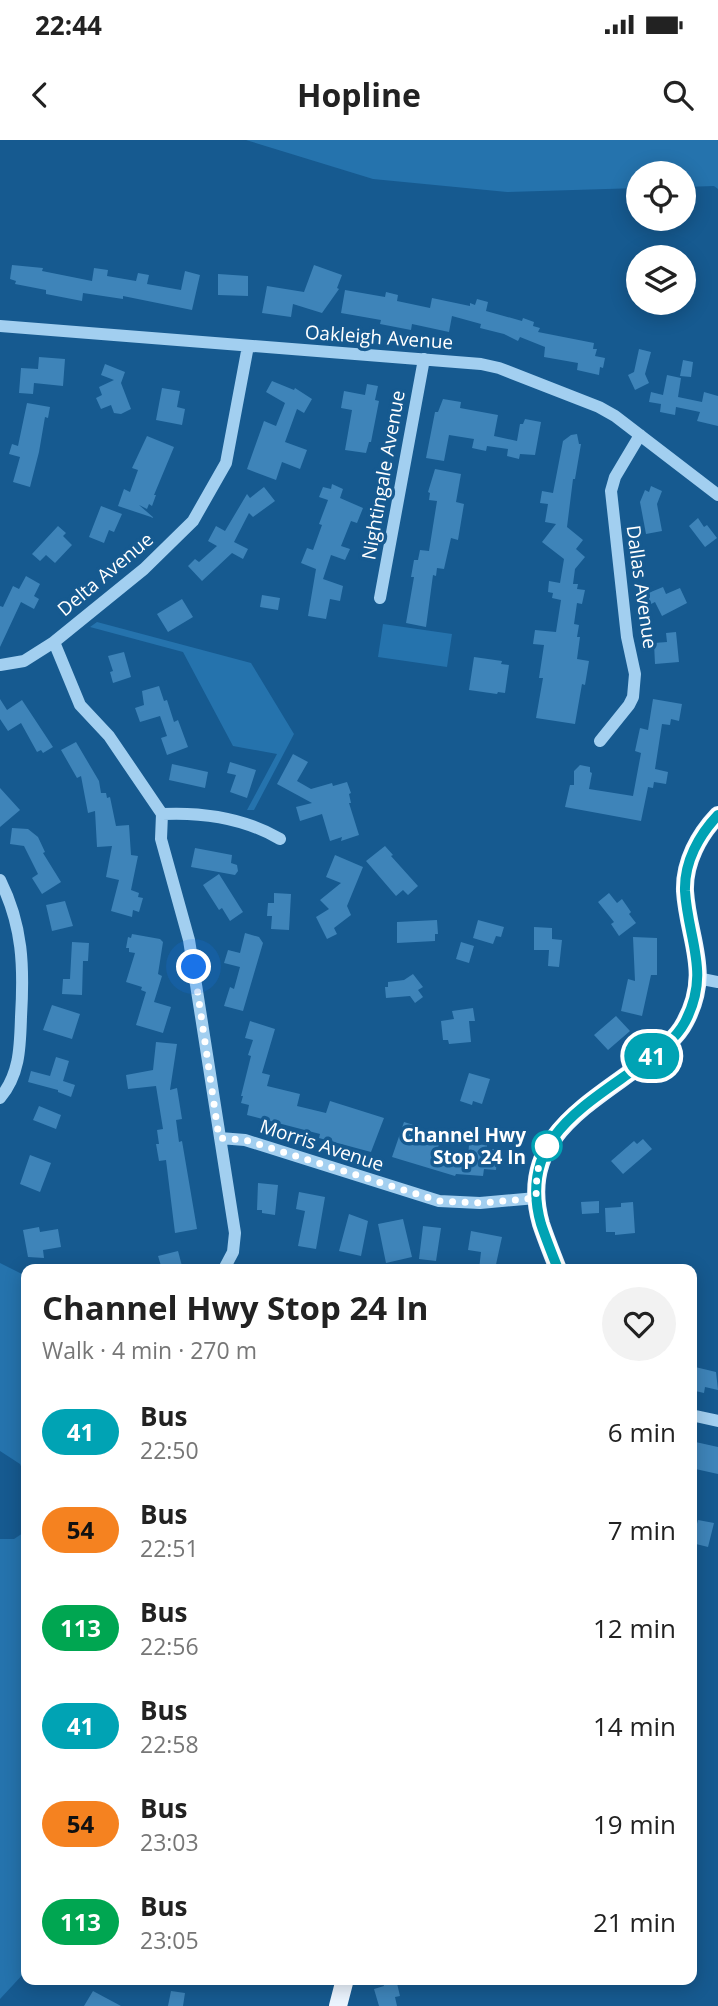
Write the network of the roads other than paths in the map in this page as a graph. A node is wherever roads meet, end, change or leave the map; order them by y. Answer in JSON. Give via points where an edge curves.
{"nodes":[{"id":1,"x":0,"y":326,"type":"edge"},
{"id":2,"x":248,"y":346,"type":"junction"},
{"id":3,"x":424,"y":359,"type":"junction"},
{"id":4,"x":640,"y":435,"type":"junction"},
{"id":5,"x":718,"y":495,"type":"edge"},
{"id":6,"x":380,"y":598,"type":"dead end"},
{"id":7,"x":54,"y":642,"type":"junction"},
{"id":8,"x":0,"y":665,"type":"edge"},
{"id":9,"x":600,"y":741,"type":"dead end"},
{"id":10,"x":162,"y":814,"type":"junction"},
{"id":11,"x":718,"y":815,"type":"edge"},
{"id":12,"x":281,"y":839,"type":"dead end"},
{"id":13,"x":0,"y":880,"type":"edge"},
{"id":14,"x":698,"y":978,"type":"junction"},
{"id":15,"x":718,"y":982,"type":"edge"},
{"id":16,"x":0,"y":1098,"type":"edge"},
{"id":17,"x":219,"y":1138,"type":"junction"},
{"id":18,"x":536,"y":1198,"type":"junction"},
{"id":19,"x":227,"y":1264,"type":"edge"},
{"id":20,"x":556,"y":1264,"type":"edge"},
{"id":21,"x":697,"y":1416,"type":"edge"},
{"id":22,"x":718,"y":1421,"type":"edge"},
{"id":23,"x":343,"y":1985,"type":"edge"},
{"id":24,"x":338,"y":2006,"type":"edge"}],
"edges":[{"from":1,"to":2,"type":"street","name":"Oakleigh Avenue"},
{"from":2,"to":3,"type":"street","name":"Oakleigh Avenue"},
{"from":2,"to":7,"type":"street","name":"Delta Avenue","via":[[226,463],[192,521],[144,569]]},
{"from":3,"to":4,"type":"street","name":"Oakleigh Avenue","via":[[481,364],[525,377],[599,407]]},
{"from":3,"to":6,"type":"street","name":"Nightingale Avenue"},
{"from":4,"to":5,"type":"street","name":"Oakleigh Avenue"},
{"from":4,"to":9,"type":"street","name":"Dallas Avenue","via":[[611,491],[635,674],[633,697]]},
{"from":7,"to":8,"type":"street","via":[[24,662]]},
{"from":7,"to":10,"type":"street","name":"Delta Avenue","via":[[80,705],[119,749]]},
{"from":10,"to":12,"type":"street","via":[[191,813],[239,821]]},
{"from":10,"to":17,"type":"street","via":[[161,839],[189,940]]},
{"from":11,"to":14,"type":"main road","via":[[698,842],[686,877]]},
{"from":13,"to":16,"type":"street","via":[[15,918],[24,967],[18,1063]]},
{"from":14,"to":15,"type":"street"},
{"from":14,"to":18,"type":"main road","via":[[693,1005],[676,1036],[582,1107],[550,1140],[537,1172]]},
{"from":17,"to":18,"type":"street","name":"Morris Avenue","via":[[245,1140],[439,1201]]},
{"from":17,"to":19,"type":"street","via":[[235,1233]]},
{"from":18,"to":20,"type":"main road"},
{"from":21,"to":22,"type":"street"},
{"from":23,"to":24,"type":"main road"}]}
